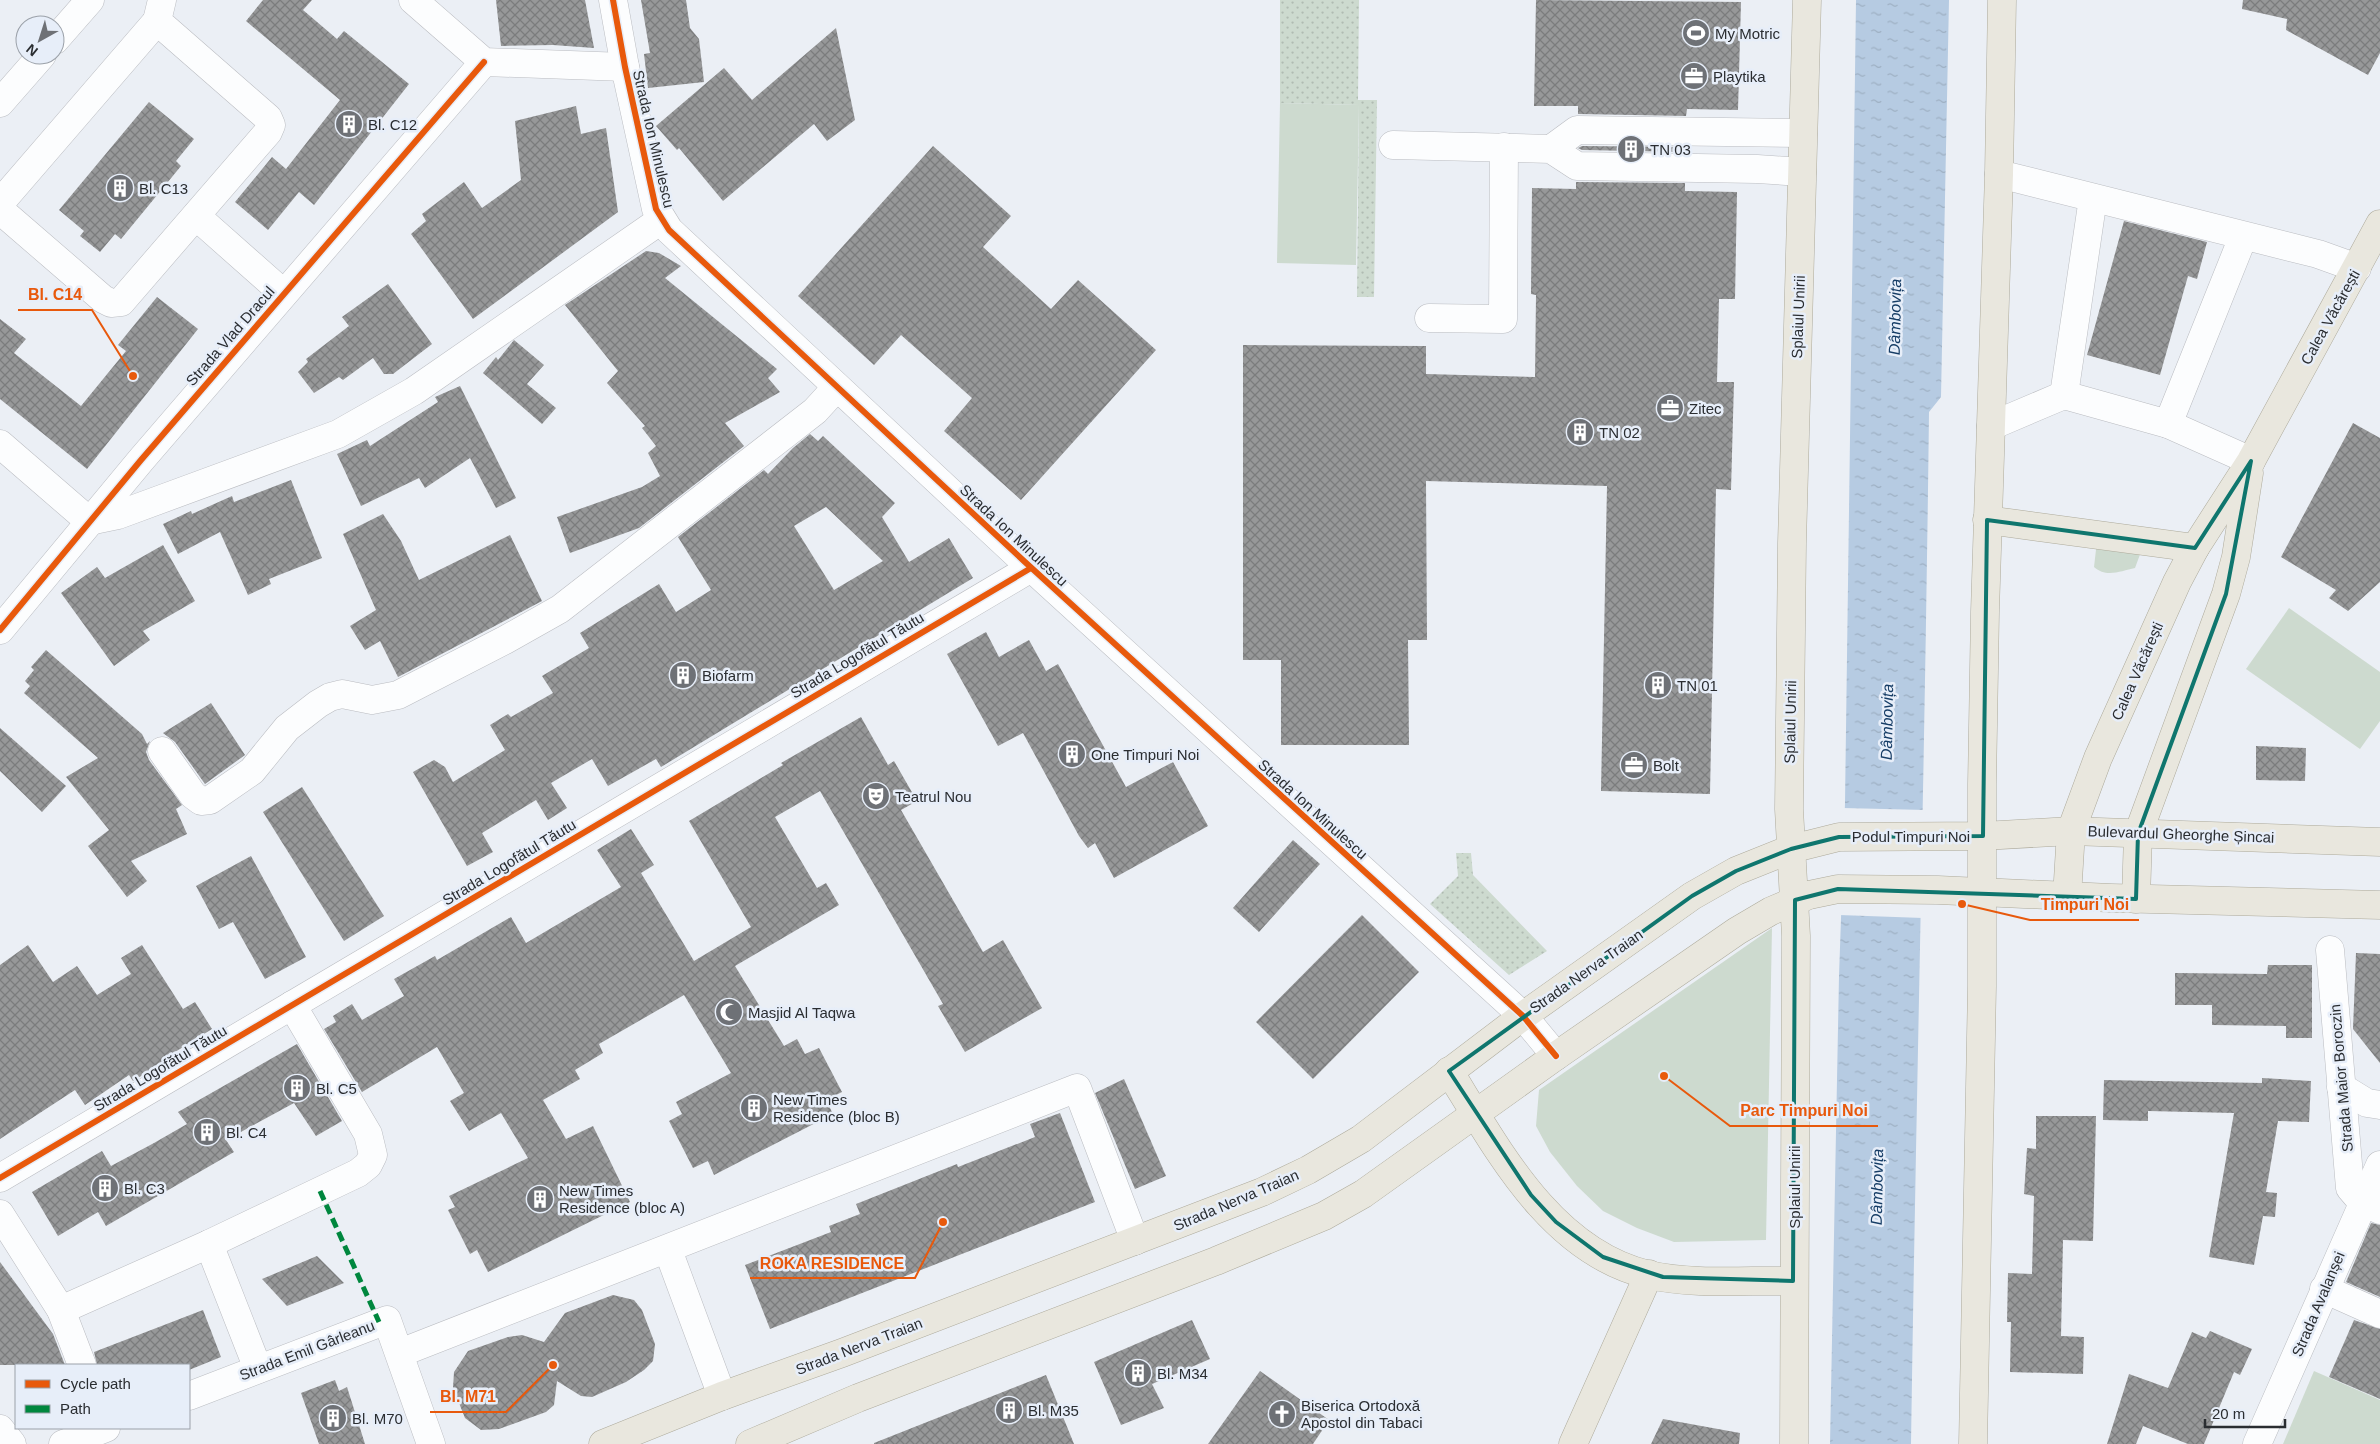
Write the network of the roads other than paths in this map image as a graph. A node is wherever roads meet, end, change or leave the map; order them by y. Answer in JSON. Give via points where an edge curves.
{"nodes":[{"id":1,"x":90,"y":0,"type":"edge"},
{"id":2,"x":413,"y":0,"type":"edge"},
{"id":3,"x":613,"y":0,"type":"edge"},
{"id":4,"x":1806,"y":0,"type":"edge"},
{"id":5,"x":2002,"y":0,"type":"edge"},
{"id":6,"x":160,"y":11,"type":"edge"},
{"id":7,"x":65,"y":29,"type":"edge"},
{"id":8,"x":484,"y":62,"type":"junction"},
{"id":9,"x":33,"y":65,"type":"edge"},
{"id":10,"x":625,"y":67,"type":"junction"},
{"id":11,"x":0,"y":104,"type":"edge"},
{"id":12,"x":1803,"y":133,"type":"junction"},
{"id":13,"x":1393,"y":145,"type":"dead end"},
{"id":14,"x":1504,"y":147,"type":"junction"},
{"id":15,"x":1551,"y":149,"type":"junction"},
{"id":16,"x":1802,"y":172,"type":"junction"},
{"id":17,"x":1999,"y":174,"type":"junction"},
{"id":18,"x":2093,"y":198,"type":"junction"},
{"id":19,"x":0,"y":203,"type":"edge"},
{"id":20,"x":0,"y":210,"type":"edge"},
{"id":21,"x":196,"y":216,"type":"junction"},
{"id":22,"x":661,"y":220,"type":"junction"},
{"id":23,"x":2380,"y":224,"type":"edge"},
{"id":24,"x":2243,"y":237,"type":"junction"},
{"id":25,"x":2357,"y":268,"type":"junction"},
{"id":26,"x":283,"y":293,"type":"junction"},
{"id":27,"x":1429,"y":318,"type":"dead end"},
{"id":28,"x":836,"y":388,"type":"junction"},
{"id":29,"x":2064,"y":395,"type":"junction"},
{"id":30,"x":2168,"y":424,"type":"junction"},
{"id":31,"x":1991,"y":426,"type":"junction"},
{"id":32,"x":0,"y":444,"type":"edge"},
{"id":33,"x":2251,"y":461,"type":"junction"},
{"id":34,"x":1987,"y":520,"type":"junction"},
{"id":35,"x":89,"y":521,"type":"junction"},
{"id":36,"x":2195,"y":548,"type":"junction"},
{"id":37,"x":1031,"y":568,"type":"junction"},
{"id":38,"x":0,"y":630,"type":"edge"},
{"id":39,"x":162,"y":751,"type":"dead end"},
{"id":40,"x":2071,"y":830,"type":"junction"},
{"id":41,"x":2138,"y":834,"type":"junction"},
{"id":42,"x":1983,"y":836,"type":"junction"},
{"id":43,"x":1839,"y":837,"type":"joint"},
{"id":44,"x":2380,"y":842,"type":"edge"},
{"id":45,"x":1791,"y":849,"type":"junction"},
{"id":46,"x":1983,"y":893,"type":"junction"},
{"id":47,"x":2067,"y":896,"type":"junction"},
{"id":48,"x":2136,"y":899,"type":"junction"},
{"id":49,"x":1795,"y":900,"type":"junction"},
{"id":50,"x":2380,"y":905,"type":"edge"},
{"id":51,"x":2330,"y":950,"type":"dead end"},
{"id":52,"x":292,"y":1005,"type":"junction"},
{"id":53,"x":1523,"y":1016,"type":"junction"},
{"id":54,"x":1556,"y":1056,"type":"junction"},
{"id":55,"x":1449,"y":1071,"type":"junction"},
{"id":56,"x":2341,"y":1087,"type":"junction"},
{"id":57,"x":2380,"y":1105,"type":"edge"},
{"id":58,"x":1476,"y":1113,"type":"junction"},
{"id":59,"x":2380,"y":1165,"type":"edge"},
{"id":60,"x":0,"y":1178,"type":"edge"},
{"id":61,"x":2371,"y":1206,"type":"edge"},
{"id":62,"x":0,"y":1214,"type":"edge"},
{"id":63,"x":1135,"y":1241,"type":"junction"},
{"id":64,"x":209,"y":1244,"type":"junction"},
{"id":65,"x":668,"y":1250,"type":"junction"},
{"id":66,"x":1649,"y":1274,"type":"junction"},
{"id":67,"x":1793,"y":1281,"type":"junction"},
{"id":68,"x":2324,"y":1288,"type":"junction"},
{"id":69,"x":61,"y":1310,"type":"junction"},
{"id":70,"x":2380,"y":1314,"type":"edge"},
{"id":71,"x":400,"y":1353,"type":"junction"},
{"id":72,"x":82,"y":1364,"type":"edge"},
{"id":73,"x":258,"y":1369,"type":"junction"},
{"id":74,"x":190,"y":1396,"type":"edge"},
{"id":75,"x":722,"y":1396,"type":"junction"},
{"id":76,"x":0,"y":1429,"type":"edge"},
{"id":77,"x":103,"y":1429,"type":"edge"},
{"id":78,"x":12,"y":1444,"type":"edge"},
{"id":79,"x":63,"y":1444,"type":"edge"},
{"id":80,"x":431,"y":1444,"type":"edge"},
{"id":81,"x":602,"y":1444,"type":"edge"},
{"id":82,"x":750,"y":1444,"type":"edge"},
{"id":83,"x":1573,"y":1444,"type":"edge"},
{"id":84,"x":1794,"y":1444,"type":"edge"},
{"id":85,"x":1973,"y":1444,"type":"edge"},
{"id":86,"x":2258,"y":1444,"type":"edge"}],
"edges":[{"from":1,"to":7,"type":"street"},
{"from":2,"to":8,"type":"street"},
{"from":3,"to":10,"type":"street","name":"Strada Ion Minulescu"},
{"from":4,"to":12,"type":"main road","name":"Splaiul Unirii"},
{"from":5,"to":17,"type":"main road"},
{"from":6,"to":19,"type":"street"},
{"from":6,"to":21,"type":"street","via":[[268,118],[271,125]]},
{"from":8,"to":10,"type":"street"},
{"from":8,"to":26,"type":"street","name":"Strada Vlad Dracul"},
{"from":9,"to":11,"type":"street"},
{"from":10,"to":22,"type":"street","name":"Strada Ion Minulescu"},
{"from":12,"to":15,"type":"street","via":[[1578,130]]},
{"from":12,"to":16,"type":"main road","name":"Splaiul Unirii"},
{"from":13,"to":14,"type":"street"},
{"from":14,"to":15,"type":"street"},
{"from":14,"to":27,"type":"street","via":[[1502,318]]},
{"from":15,"to":16,"type":"street","via":[[1577,166]]},
{"from":16,"to":45,"type":"main road","name":"Splaiul Unirii","via":[[1792,543]]},
{"from":17,"to":18,"type":"street"},
{"from":17,"to":31,"type":"main road"},
{"from":18,"to":24,"type":"street"},
{"from":18,"to":29,"type":"street"},
{"from":20,"to":21,"type":"street","via":[[111,303],[120,302]]},
{"from":21,"to":26,"type":"street"},
{"from":22,"to":28,"type":"street","name":"Strada Ion Minulescu"},
{"from":22,"to":35,"type":"street","via":[[414,392],[378,413],[338,434],[237,472],[118,515]]},
{"from":23,"to":25,"type":"main road","name":"Calea Văcărești"},
{"from":24,"to":25,"type":"street","via":[[2318,254]]},
{"from":24,"to":30,"type":"street"},
{"from":25,"to":33,"type":"main road","name":"Calea Văcărești"},
{"from":26,"to":35,"type":"street","name":"Strada Vlad Dracul"},
{"from":28,"to":37,"type":"street","name":"Strada Ion Minulescu"},
{"from":28,"to":39,"type":"street","via":[[815,411],[560,609],[398,695],[372,700],[342,694],[324,700],[287,728],[252,771],[210,800],[201,801],[193,796]]},
{"from":29,"to":30,"type":"street"},
{"from":29,"to":31,"type":"street"},
{"from":30,"to":33,"type":"street"},
{"from":31,"to":34,"type":"main road"},
{"from":32,"to":35,"type":"street"},
{"from":33,"to":36,"type":"main road","name":"Calea Văcărești"},
{"from":33,"to":41,"type":"main road","name":"Calea Văcărești","via":[[2236,557],[2226,594]]},
{"from":34,"to":36,"type":"main road"},
{"from":34,"to":42,"type":"main road"},
{"from":35,"to":38,"type":"street","name":"Strada Vlad Dracul"},
{"from":36,"to":40,"type":"main road","name":"Calea Văcărești","via":[[2102,749]]},
{"from":37,"to":52,"type":"street","name":"Strada Logofătul Tăutu"},
{"from":37,"to":53,"type":"street","name":"Strada Ion Minulescu"},
{"from":40,"to":41,"type":"main road","name":"Bulevardul Gheorghe Șincai"},
{"from":40,"to":42,"type":"main road","name":"Bulevardul Gheorghe Șincai"},
{"from":40,"to":47,"type":"main road","name":"Calea Văcărești"},
{"from":41,"to":44,"type":"main road","name":"Bulevardul Gheorghe Șincai"},
{"from":41,"to":48,"type":"main road","name":"Calea Văcărești"},
{"from":42,"to":43,"type":"main road","name":"Podul Timpuri Noi"},
{"from":42,"to":46,"type":"main road"},
{"from":43,"to":45,"type":"main road","name":"Strada Nerva Traian"},
{"from":45,"to":49,"type":"main road","name":"Splaiul Unirii"},
{"from":45,"to":53,"type":"main road","name":"Strada Nerva Traian","via":[[1736,871],[1692,896]]},
{"from":46,"to":47,"type":"main road"},
{"from":46,"to":49,"type":"main road","via":[[1838,889]]},
{"from":46,"to":85,"type":"main road"},
{"from":47,"to":48,"type":"main road"},
{"from":48,"to":50,"type":"main road"},
{"from":49,"to":54,"type":"main road","via":[[1737,931]]},
{"from":49,"to":67,"type":"main road","name":"Splaiul Unirii"},
{"from":51,"to":56,"type":"street","name":"Strada Maior Boroczin"},
{"from":52,"to":60,"type":"street","name":"Strada Logofătul Tăutu"},
{"from":52,"to":64,"type":"street","via":[[368,1134],[373,1155],[368,1165],[358,1173]]},
{"from":53,"to":54,"type":"street","name":"Strada Ion Minulescu"},
{"from":53,"to":55,"type":"main road","name":"Strada Nerva Traian"},
{"from":54,"to":58,"type":"main road"},
{"from":55,"to":58,"type":"main road"},
{"from":55,"to":63,"type":"main road","name":"Strada Nerva Traian","via":[[1361,1139],[1308,1170],[1262,1192]]},
{"from":56,"to":57,"type":"street","via":[[2367,1103]]},
{"from":56,"to":61,"type":"street","name":"Strada Maior Boroczin","via":[[2350,1188]]},
{"from":58,"to":66,"type":"main road","via":[[1531,1195],[1556,1222],[1603,1257]]},
{"from":58,"to":82,"type":"main road","via":[[1363,1194],[1324,1216],[1208,1264],[858,1398]]},
{"from":59,"to":61,"type":"street","name":"Strada Avalanșei"},
{"from":61,"to":68,"type":"street","name":"Strada Avalanșei"},
{"from":62,"to":69,"type":"street"},
{"from":63,"to":65,"type":"street","via":[[1077,1088]]},
{"from":63,"to":75,"type":"main road","name":"Strada Nerva Traian"},
{"from":64,"to":69,"type":"street"},
{"from":64,"to":73,"type":"street"},
{"from":65,"to":71,"type":"street"},
{"from":65,"to":75,"type":"street"},
{"from":66,"to":67,"type":"main road","via":[[1680,1279]]},
{"from":66,"to":83,"type":"main road"},
{"from":67,"to":84,"type":"main road","name":"Splaiul Unirii"},
{"from":68,"to":70,"type":"street"},
{"from":68,"to":86,"type":"street","name":"Strada Avalanșei"},
{"from":69,"to":72,"type":"street"},
{"from":71,"to":73,"type":"street","name":"Strada Emil Gârleanu","via":[[387,1320]]},
{"from":71,"to":80,"type":"street","name":"Strada Emil Gârleanu"},
{"from":73,"to":74,"type":"street","name":"Strada Emil Gârleanu"},
{"from":75,"to":81,"type":"main road","name":"Strada Nerva Traian"},
{"from":76,"to":78,"type":"street"},
{"from":77,"to":79,"type":"street"}]}
